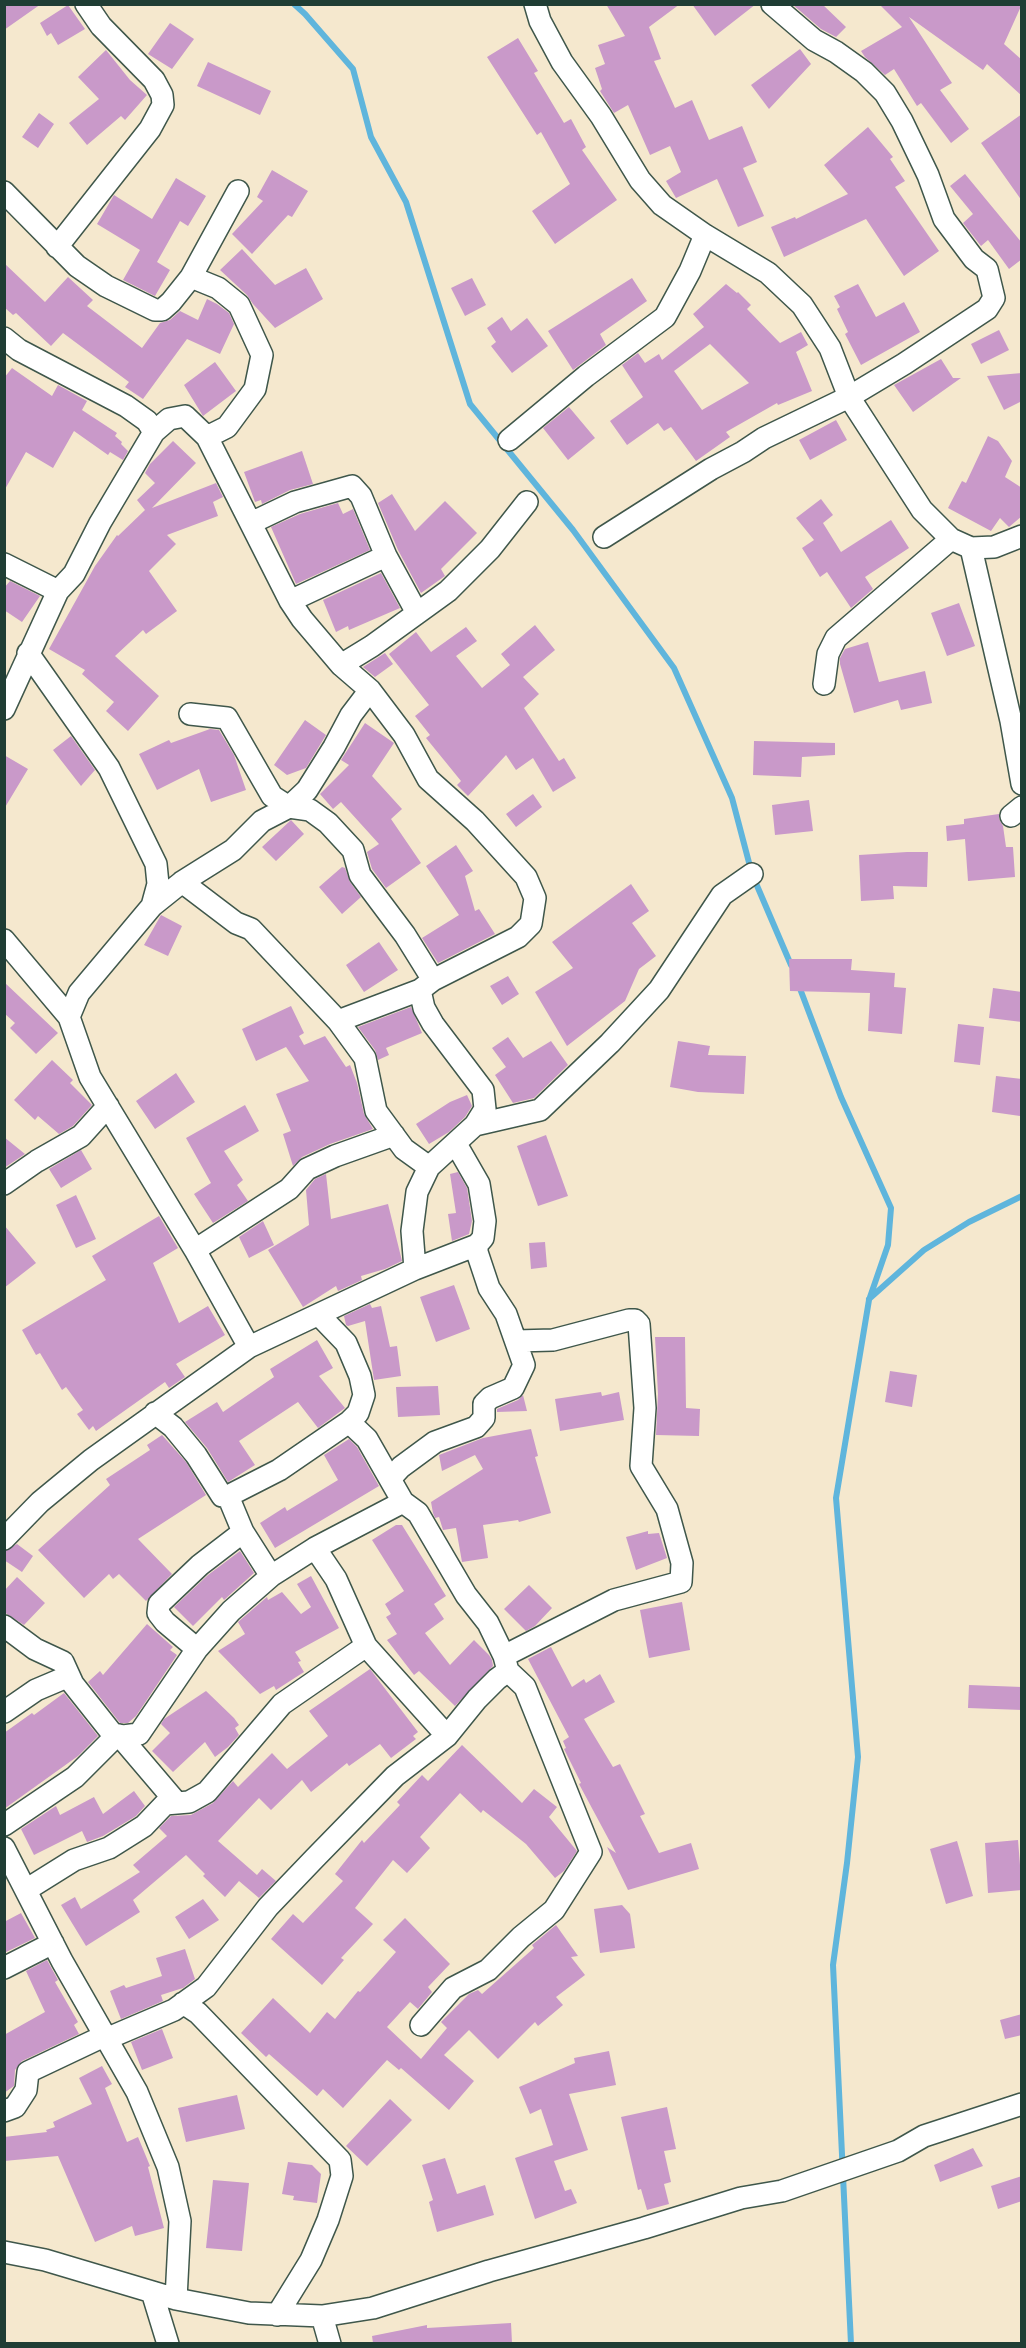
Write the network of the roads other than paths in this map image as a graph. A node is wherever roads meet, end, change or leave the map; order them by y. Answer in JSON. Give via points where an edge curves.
{"nodes":[{"id":1,"x":86,"y":4,"type":"edge"},
{"id":2,"x":536,"y":4,"type":"edge"},
{"id":3,"x":772,"y":4,"type":"edge"},
{"id":4,"x":238,"y":191,"type":"dead end"},
{"id":5,"x":4,"y":192,"type":"edge"},
{"id":6,"x":705,"y":236,"type":"junction"},
{"id":7,"x":57,"y":247,"type":"junction"},
{"id":8,"x":191,"y":277,"type":"junction"},
{"id":9,"x":4,"y":338,"type":"edge"},
{"id":10,"x":849,"y":397,"type":"junction"},
{"id":11,"x":154,"y":432,"type":"junction"},
{"id":12,"x":207,"y":437,"type":"junction"},
{"id":13,"x":509,"y":440,"type":"dead end"},
{"id":14,"x":527,"y":502,"type":"dead end"},
{"id":15,"x":251,"y":523,"type":"junction"},
{"id":16,"x":1022,"y":536,"type":"edge"},
{"id":17,"x":604,"y":537,"type":"dead end"},
{"id":18,"x":951,"y":540,"type":"junction"},
{"id":19,"x":971,"y":548,"type":"junction"},
{"id":20,"x":386,"y":556,"type":"junction"},
{"id":21,"x":4,"y":564,"type":"edge"},
{"id":22,"x":58,"y":591,"type":"junction"},
{"id":23,"x":290,"y":601,"type":"junction"},
{"id":24,"x":417,"y":613,"type":"junction"},
{"id":25,"x":28,"y":653,"type":"junction"},
{"id":26,"x":341,"y":665,"type":"junction"},
{"id":27,"x":824,"y":684,"type":"dead end"},
{"id":28,"x":370,"y":690,"type":"junction"},
{"id":29,"x":4,"y":709,"type":"edge"},
{"id":30,"x":190,"y":714,"type":"dead end"},
{"id":31,"x":1022,"y":784,"type":"edge"},
{"id":32,"x":289,"y":807,"type":"junction"},
{"id":33,"x":752,"y":874,"type":"dead end"},
{"id":34,"x":182,"y":882,"type":"junction"},
{"id":35,"x":152,"y":906,"type":"junction"},
{"id":36,"x":4,"y":940,"type":"edge"},
{"id":37,"x":427,"y":985,"type":"junction"},
{"id":38,"x":69,"y":1017,"type":"junction"},
{"id":39,"x":338,"y":1021,"type":"junction"},
{"id":40,"x":108,"y":1107,"type":"junction"},
{"id":41,"x":476,"y":1125,"type":"junction"},
{"id":42,"x":394,"y":1135,"type":"junction"},
{"id":43,"x":456,"y":1144,"type":"junction"},
{"id":44,"x":429,"y":1167,"type":"junction"},
{"id":45,"x":4,"y":1184,"type":"edge"},
{"id":46,"x":477,"y":1245,"type":"junction"},
{"id":47,"x":195,"y":1250,"type":"junction"},
{"id":48,"x":415,"y":1269,"type":"junction"},
{"id":49,"x":319,"y":1315,"type":"junction"},
{"id":50,"x":516,"y":1341,"type":"junction"},
{"id":51,"x":249,"y":1347,"type":"junction"},
{"id":52,"x":155,"y":1413,"type":"junction"},
{"id":53,"x":349,"y":1422,"type":"junction"},
{"id":54,"x":390,"y":1479,"type":"junction"},
{"id":55,"x":228,"y":1496,"type":"junction"},
{"id":56,"x":403,"y":1502,"type":"junction"},
{"id":57,"x":243,"y":1532,"type":"junction"},
{"id":58,"x":4,"y":1539,"type":"edge"},
{"id":59,"x":315,"y":1548,"type":"junction"},
{"id":60,"x":271,"y":1576,"type":"junction"},
{"id":61,"x":4,"y":1626,"type":"edge"},
{"id":62,"x":366,"y":1646,"type":"junction"},
{"id":63,"x":196,"y":1649,"type":"junction"},
{"id":64,"x":506,"y":1663,"type":"junction"},
{"id":65,"x":69,"y":1676,"type":"junction"},
{"id":66,"x":4,"y":1712,"type":"edge"},
{"id":67,"x":117,"y":1736,"type":"junction"},
{"id":68,"x":447,"y":1736,"type":"junction"},
{"id":69,"x":176,"y":1802,"type":"junction"},
{"id":70,"x":4,"y":1825,"type":"edge"},
{"id":71,"x":4,"y":1848,"type":"edge"},
{"id":72,"x":26,"y":1890,"type":"junction"},
{"id":73,"x":53,"y":1943,"type":"junction"},
{"id":74,"x":4,"y":1968,"type":"edge"},
{"id":75,"x":183,"y":2003,"type":"junction"},
{"id":76,"x":421,"y":2025,"type":"dead end"},
{"id":77,"x":105,"y":2037,"type":"junction"},
{"id":78,"x":1022,"y":2104,"type":"edge"},
{"id":79,"x":4,"y":2111,"type":"edge"},
{"id":80,"x":4,"y":2252,"type":"edge"},
{"id":81,"x":152,"y":2292,"type":"junction"},
{"id":82,"x":176,"y":2299,"type":"junction"},
{"id":83,"x":277,"y":2315,"type":"junction"},
{"id":84,"x":322,"y":2316,"type":"junction"},
{"id":85,"x":168,"y":2343,"type":"edge"},
{"id":86,"x":330,"y":2343,"type":"edge"}],
"edges":[{"from":1,"to":7,"type":"street","via":[[101,26],[154,80],[164,105],[150,129]]},
{"from":2,"to":6,"type":"street","via":[[540,21],[562,62],[640,180],[662,205]]},
{"from":3,"to":10,"type":"street","via":[[814,40],[864,72],[885,93],[928,175],[944,219],[974,259],[987,269],[993,290],[994,298],[987,309]]},
{"from":4,"to":8,"type":"street"},
{"from":5,"to":7,"type":"street"},
{"from":6,"to":10,"type":"street","via":[[768,273],[802,305],[830,348]]},
{"from":6,"to":13,"type":"street","via":[[665,317]]},
{"from":7,"to":8,"type":"street","via":[[76,266],[106,286],[155,310],[171,302]]},
{"from":8,"to":12,"type":"street","via":[[218,288],[239,304],[262,355],[255,388],[227,427]]},
{"from":9,"to":11,"type":"street","via":[[126,406],[147,421]]},
{"from":10,"to":17,"type":"street","via":[[764,438]]},
{"from":10,"to":18,"type":"street","via":[[922,510]]},
{"from":11,"to":12,"type":"street","via":[[169,419],[185,416]]},
{"from":11,"to":22,"type":"street","via":[[74,574]]},
{"from":12,"to":15,"type":"street"},
{"from":14,"to":24,"type":"street","via":[[490,549],[448,591]]},
{"from":15,"to":20,"type":"street","via":[[295,502],[352,486],[361,496]]},
{"from":15,"to":23,"type":"street"},
{"from":16,"to":19,"type":"street","via":[[994,547]]},
{"from":18,"to":19,"type":"street"},
{"from":18,"to":27,"type":"street","via":[[836,638],[828,654]]},
{"from":19,"to":31,"type":"street"},
{"from":20,"to":23,"type":"street"},
{"from":20,"to":24,"type":"street"},
{"from":21,"to":22,"type":"street"},
{"from":22,"to":25,"type":"street"},
{"from":23,"to":26,"type":"street"},
{"from":24,"to":26,"type":"street"},
{"from":25,"to":29,"type":"street"},
{"from":25,"to":35,"type":"street","via":[[109,768],[125,800],[156,864],[158,884]]},
{"from":26,"to":28,"type":"street"},
{"from":28,"to":32,"type":"street","via":[[307,790]]},
{"from":28,"to":37,"type":"street","via":[[404,735],[428,779],[475,821],[526,877],[535,898],[531,924],[518,937]]},
{"from":30,"to":32,"type":"street","via":[[227,718],[272,796]]},
{"from":32,"to":34,"type":"street","via":[[262,821],[233,850]]},
{"from":32,"to":37,"type":"street","via":[[310,810],[353,850],[360,875],[405,935]]},
{"from":33,"to":41,"type":"street","via":[[722,895],[659,990],[540,1110]]},
{"from":34,"to":35,"type":"street"},
{"from":34,"to":39,"type":"street","via":[[237,924],[251,929]]},
{"from":35,"to":38,"type":"street","via":[[79,993]]},
{"from":36,"to":38,"type":"street"},
{"from":37,"to":39,"type":"street"},
{"from":37,"to":41,"type":"street","via":[[424,1008],[483,1090],[485,1109]]},
{"from":38,"to":40,"type":"street","via":[[90,1077]]},
{"from":39,"to":42,"type":"street","via":[[365,1058],[376,1111]]},
{"from":40,"to":45,"type":"street","via":[[81,1136]]},
{"from":40,"to":47,"type":"street"},
{"from":41,"to":43,"type":"street"},
{"from":42,"to":44,"type":"street","via":[[404,1149]]},
{"from":42,"to":47,"type":"street","via":[[307,1169],[289,1189]]},
{"from":43,"to":44,"type":"street"},
{"from":43,"to":46,"type":"street","via":[[479,1184],[485,1221],[483,1238]]},
{"from":44,"to":48,"type":"street","via":[[417,1192],[412,1231]]},
{"from":46,"to":48,"type":"street"},
{"from":46,"to":50,"type":"street","via":[[489,1288],[506,1314]]},
{"from":47,"to":51,"type":"street"},
{"from":48,"to":49,"type":"street"},
{"from":49,"to":51,"type":"street"},
{"from":49,"to":53,"type":"street","via":[[346,1343],[360,1376],[364,1395],[358,1413]]},
{"from":50,"to":54,"type":"street","via":[[524,1365],[513,1388],[484,1404],[484,1418],[476,1427],[435,1442]]},
{"from":50,"to":64,"type":"street","via":[[553,1340],[629,1320],[639,1324],[645,1407],[641,1466],[667,1509],[682,1563],[681,1582],[614,1600]]},
{"from":51,"to":52,"type":"street"},
{"from":52,"to":55,"type":"street","via":[[173,1427],[196,1455],[222,1496]]},
{"from":52,"to":58,"type":"street","via":[[40,1502]]},
{"from":53,"to":54,"type":"street","via":[[367,1439]]},
{"from":53,"to":55,"type":"street","via":[[279,1470]]},
{"from":54,"to":56,"type":"street"},
{"from":55,"to":57,"type":"street"},
{"from":56,"to":59,"type":"street"},
{"from":56,"to":64,"type":"street","via":[[418,1513],[466,1595],[488,1623]]},
{"from":57,"to":60,"type":"street"},
{"from":57,"to":63,"type":"street","via":[[159,1604],[158,1613],[165,1622]]},
{"from":59,"to":60,"type":"street"},
{"from":59,"to":62,"type":"street","via":[[336,1579]]},
{"from":60,"to":63,"type":"street"},
{"from":61,"to":65,"type":"street","via":[[35,1649],[63,1662]]},
{"from":62,"to":68,"type":"street"},
{"from":62,"to":69,"type":"street","via":[[282,1704],[207,1792],[189,1802]]},
{"from":63,"to":67,"type":"street","via":[[139,1734]]},
{"from":64,"to":68,"type":"street","via":[[497,1679]]},
{"from":64,"to":76,"type":"street","via":[[525,1687],[591,1852],[554,1910],[488,1970],[453,1988]]},
{"from":65,"to":66,"type":"street","via":[[36,1690]]},
{"from":65,"to":67,"type":"street"},
{"from":67,"to":69,"type":"street"},
{"from":67,"to":70,"type":"street","via":[[75,1777]]},
{"from":68,"to":75,"type":"street","via":[[379,1792],[268,1907],[206,1987]]},
{"from":69,"to":72,"type":"street","via":[[165,1804],[144,1826],[109,1848],[74,1860]]},
{"from":71,"to":72,"type":"street"},
{"from":72,"to":73,"type":"street"},
{"from":73,"to":74,"type":"street"},
{"from":73,"to":77,"type":"street"},
{"from":75,"to":77,"type":"street"},
{"from":75,"to":83,"type":"street","via":[[198,2013],[340,2160],[342,2176],[328,2220],[311,2260]]},
{"from":77,"to":79,"type":"street","via":[[28,2072],[26,2090],[15,2107]]},
{"from":77,"to":82,"type":"street","via":[[136,2092],[168,2167],[180,2221]]},
{"from":78,"to":84,"type":"street","via":[[924,2136],[898,2151],[782,2191],[741,2198],[373,2308]]},
{"from":80,"to":81,"type":"street"},
{"from":81,"to":82,"type":"street"},
{"from":81,"to":85,"type":"street"},
{"from":82,"to":83,"type":"street"},
{"from":83,"to":84,"type":"street"},
{"from":84,"to":86,"type":"street"}]}
